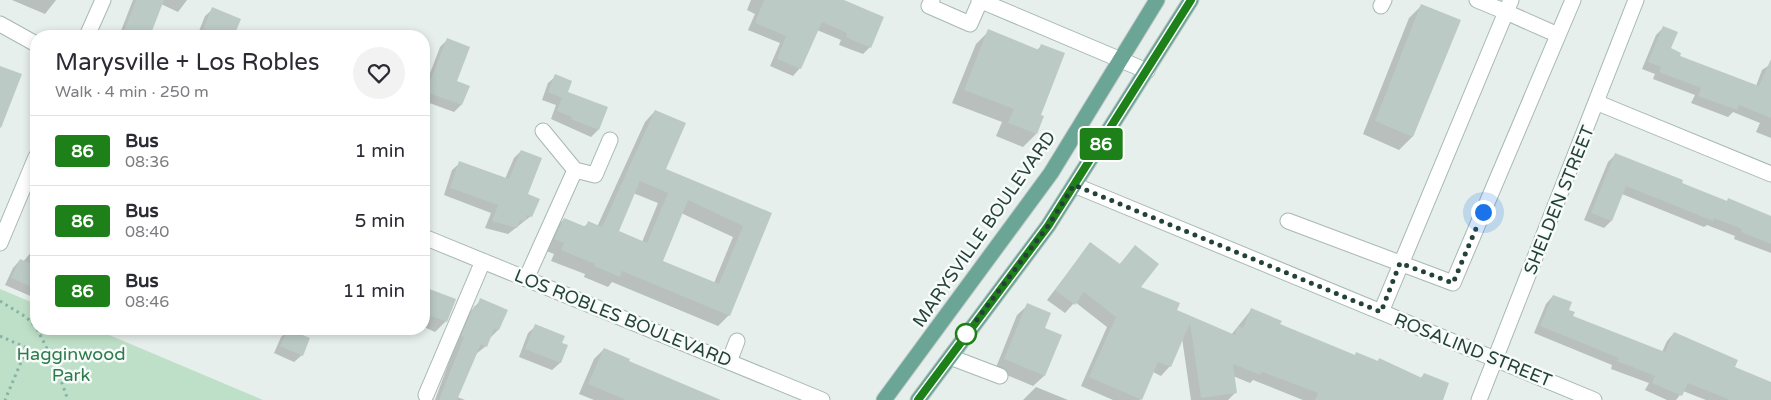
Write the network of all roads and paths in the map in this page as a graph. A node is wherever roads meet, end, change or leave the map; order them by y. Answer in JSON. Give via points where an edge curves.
{"nodes":[{"id":1,"x":102,"y":0,"type":"edge"},
{"id":2,"x":980,"y":0,"type":"edge"},
{"id":3,"x":1157,"y":0,"type":"edge"},
{"id":4,"x":1191,"y":0,"type":"edge"},
{"id":5,"x":1477,"y":0,"type":"edge"},
{"id":6,"x":1573,"y":0,"type":"edge"},
{"id":7,"x":1636,"y":0,"type":"edge"},
{"id":8,"x":931,"y":3,"type":"edge"},
{"id":9,"x":1508,"y":6,"type":"edge"},
{"id":10,"x":0,"y":24,"type":"edge"},
{"id":11,"x":90,"y":30,"type":"edge"},
{"id":12,"x":1558,"y":35,"type":"junction"},
{"id":13,"x":30,"y":41,"type":"edge"},
{"id":14,"x":1119,"y":59,"type":"junction"},
{"id":15,"x":1147,"y":71,"type":"junction"},
{"id":16,"x":1598,"y":103,"type":"junction"},
{"id":17,"x":543,"y":131,"type":"dead end"},
{"id":18,"x":610,"y":140,"type":"dead end"},
{"id":19,"x":575,"y":170,"type":"junction"},
{"id":20,"x":30,"y":171,"type":"edge"},
{"id":21,"x":1050,"y":173,"type":"junction"},
{"id":22,"x":1771,"y":174,"type":"edge"},
{"id":23,"x":1074,"y":185,"type":"junction"},
{"id":24,"x":1288,"y":221,"type":"dead end"},
{"id":25,"x":430,"y":239,"type":"edge"},
{"id":26,"x":0,"y":243,"type":"edge"},
{"id":27,"x":482,"y":261,"type":"junction"},
{"id":28,"x":1400,"y":263,"type":"junction"},
{"id":29,"x":526,"y":279,"type":"junction"},
{"id":30,"x":0,"y":300,"type":"edge"},
{"id":31,"x":1381,"y":312,"type":"junction"},
{"id":32,"x":30,"y":321,"type":"edge"},
{"id":33,"x":40,"y":335,"type":"edge"},
{"id":34,"x":0,"y":336,"type":"edge"},
{"id":35,"x":737,"y":341,"type":"dead end"},
{"id":36,"x":950,"y":357,"type":"junction"},
{"id":37,"x":1495,"y":359,"type":"junction"},
{"id":38,"x":729,"y":362,"type":"junction"},
{"id":39,"x":1000,"y":376,"type":"dead end"},
{"id":40,"x":426,"y":395,"type":"dead end"},
{"id":41,"x":7,"y":399,"type":"edge"},
{"id":42,"x":68,"y":400,"type":"edge"},
{"id":43,"x":822,"y":400,"type":"edge"},
{"id":44,"x":884,"y":400,"type":"edge"},
{"id":45,"x":918,"y":400,"type":"edge"},
{"id":46,"x":1479,"y":400,"type":"edge"},
{"id":47,"x":1594,"y":400,"type":"edge"}],
"edges":[{"from":1,"to":11,"type":"street"},
{"from":2,"to":8,"type":"street","via":[[970,24]]},
{"from":2,"to":14,"type":"street"},
{"from":3,"to":14,"type":"main road","name":"MARYSVILLE BOULEVARD"},
{"from":4,"to":15,"type":"main road"},
{"from":5,"to":9,"type":"street"},
{"from":6,"to":12,"type":"street"},
{"from":7,"to":16,"type":"street","name":"SHELDEN STREET"},
{"from":9,"to":12,"type":"street"},
{"from":9,"to":28,"type":"street"},
{"from":10,"to":13,"type":"street"},
{"from":12,"to":28,"type":"street","via":[[1453,283]]},
{"from":14,"to":15,"type":"street"},
{"from":14,"to":21,"type":"main road","name":"MARYSVILLE BOULEVARD"},
{"from":15,"to":23,"type":"main road"},
{"from":16,"to":22,"type":"street"},
{"from":16,"to":37,"type":"street","name":"SHELDEN STREET"},
{"from":17,"to":19,"type":"street"},
{"from":18,"to":19,"type":"street","via":[[595,175]]},
{"from":19,"to":29,"type":"street"},
{"from":20,"to":26,"type":"street"},
{"from":21,"to":23,"type":"main road"},
{"from":21,"to":44,"type":"main road","name":"MARYSVILLE BOULEVARD"},
{"from":23,"to":31,"type":"street","name":"ROSALIND STREET"},
{"from":23,"to":36,"type":"main road","via":[[1048,226]]},
{"from":24,"to":28,"type":"street"},
{"from":25,"to":27,"type":"street","name":"LOS ROBLES BOULEVARD"},
{"from":27,"to":29,"type":"street","name":"LOS ROBLES BOULEVARD"},
{"from":27,"to":40,"type":"street"},
{"from":28,"to":31,"type":"street"},
{"from":29,"to":38,"type":"street","name":"LOS ROBLES BOULEVARD"},
{"from":30,"to":32,"type":"path"},
{"from":31,"to":37,"type":"street","name":"ROSALIND STREET"},
{"from":33,"to":42,"type":"path"},
{"from":34,"to":41,"type":"path","via":[[27,348]]},
{"from":35,"to":38,"type":"street"},
{"from":36,"to":39,"type":"street"},
{"from":36,"to":45,"type":"main road"},
{"from":37,"to":46,"type":"street","name":"SHELDEN STREET"},
{"from":37,"to":47,"type":"street","name":"ROSALIND STREET"},
{"from":38,"to":43,"type":"street","name":"LOS ROBLES BOULEVARD"}]}
